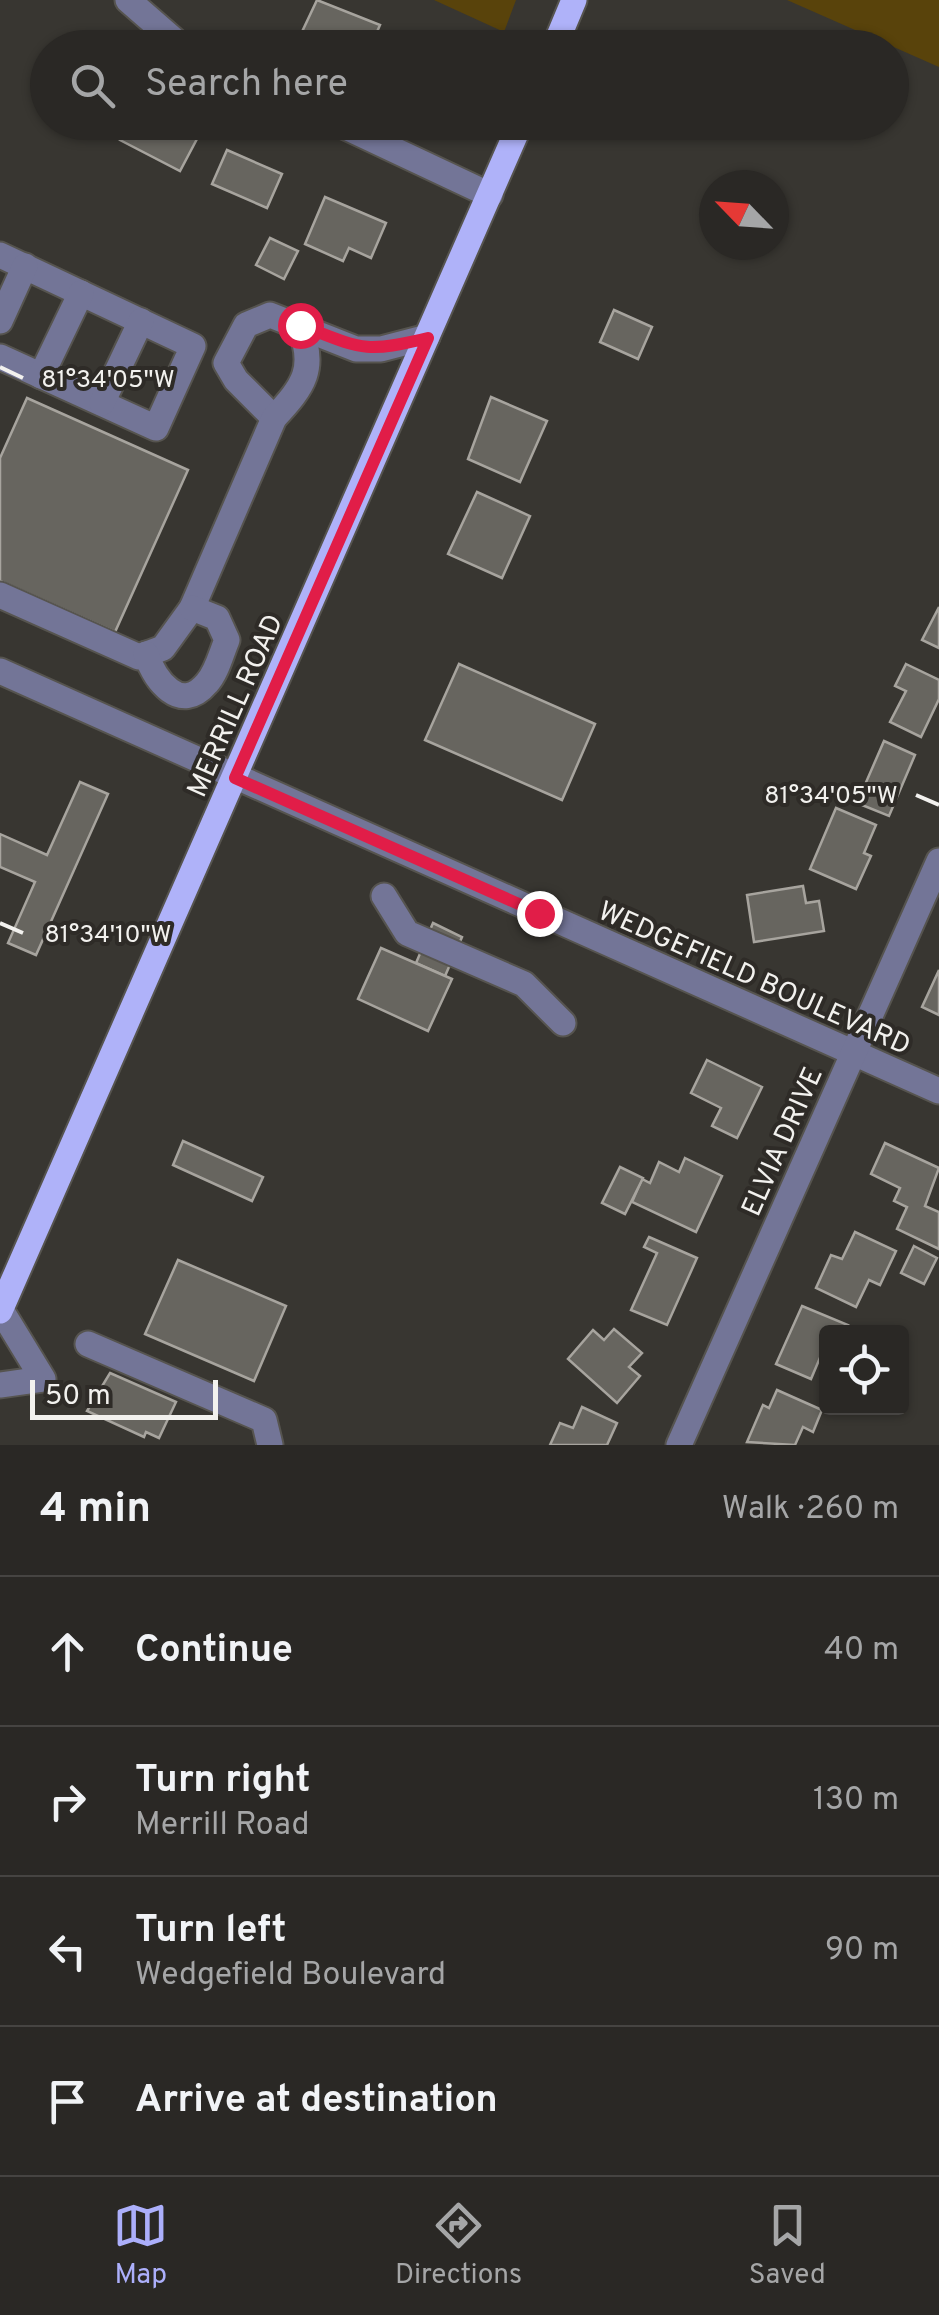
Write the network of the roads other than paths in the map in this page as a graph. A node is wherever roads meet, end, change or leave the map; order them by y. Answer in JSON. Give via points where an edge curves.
{"nodes":[{"id":1,"x":128,"y":0,"type":"edge"},
{"id":2,"x":574,"y":0,"type":"edge"},
{"id":3,"x":162,"y":30,"type":"edge"},
{"id":4,"x":562,"y":30,"type":"edge"},
{"id":5,"x":373,"y":140,"type":"edge"},
{"id":6,"x":513,"y":140,"type":"edge"},
{"id":7,"x":490,"y":195,"type":"junction"},
{"id":8,"x":0,"y":255,"type":"edge"},
{"id":9,"x":25,"y":266,"type":"junction"},
{"id":10,"x":81,"y":293,"type":"junction"},
{"id":11,"x":0,"y":321,"type":"edge"},
{"id":12,"x":141,"y":321,"type":"junction"},
{"id":13,"x":300,"y":325,"type":"junction"},
{"id":14,"x":428,"y":338,"type":"junction"},
{"id":15,"x":0,"y":357,"type":"edge"},
{"id":16,"x":41,"y":376,"type":"junction"},
{"id":17,"x":102,"y":404,"type":"junction"},
{"id":18,"x":274,"y":418,"type":"junction"},
{"id":19,"x":0,"y":595,"type":"edge"},
{"id":20,"x":192,"y":608,"type":"junction"},
{"id":21,"x":146,"y":654,"type":"junction"},
{"id":22,"x":0,"y":671,"type":"edge"},
{"id":23,"x":235,"y":778,"type":"junction"},
{"id":24,"x":939,"y":861,"type":"edge"},
{"id":25,"x":384,"y":896,"type":"dead end"},
{"id":26,"x":563,"y":1023,"type":"dead end"},
{"id":27,"x":853,"y":1053,"type":"junction"},
{"id":28,"x":939,"y":1091,"type":"edge"},
{"id":29,"x":0,"y":1311,"type":"edge"},
{"id":30,"x":88,"y":1344,"type":"dead end"},
{"id":31,"x":0,"y":1385,"type":"edge"},
{"id":32,"x":270,"y":1445,"type":"edge"},
{"id":33,"x":678,"y":1445,"type":"edge"}],
"edges":[{"from":1,"to":3,"type":"street"},
{"from":2,"to":4,"type":"main road"},
{"from":5,"to":7,"type":"street"},
{"from":6,"to":7,"type":"main road","name":"MERRILL ROAD"},
{"from":7,"to":14,"type":"main road","name":"MERRILL ROAD"},
{"from":8,"to":9,"type":"street"},
{"from":9,"to":10,"type":"street"},
{"from":9,"to":11,"type":"street"},
{"from":10,"to":12,"type":"street"},
{"from":10,"to":16,"type":"street"},
{"from":12,"to":17,"type":"street"},
{"from":12,"to":17,"type":"street","via":[[194,346],[156,428]]},
{"from":13,"to":14,"type":"street","via":[[356,349]]},
{"from":13,"to":18,"type":"street","via":[[309,367]]},
{"from":13,"to":18,"type":"street","via":[[270,315],[246,324],[226,363]]},
{"from":14,"to":23,"type":"main road","name":"MERRILL ROAD"},
{"from":15,"to":16,"type":"street"},
{"from":16,"to":17,"type":"street"},
{"from":18,"to":20,"type":"street"},
{"from":19,"to":21,"type":"street","via":[[138,657]]},
{"from":20,"to":21,"type":"street","via":[[163,648]]},
{"from":20,"to":21,"type":"street","via":[[217,618],[226,640],[211,680],[182,696],[166,691],[154,680]]},
{"from":22,"to":23,"type":"street","name":"WEDGEFIELD BOULEVARD"},
{"from":23,"to":27,"type":"street","name":"WEDGEFIELD BOULEVARD"},
{"from":23,"to":29,"type":"main road","name":"MERRILL ROAD"},
{"from":24,"to":27,"type":"street","name":"ELVIA DRIVE"},
{"from":25,"to":26,"type":"street","via":[[407,933],[524,984]]},
{"from":27,"to":28,"type":"street","name":"WEDGEFIELD BOULEVARD"},
{"from":27,"to":33,"type":"street","name":"ELVIA DRIVE"},
{"from":29,"to":31,"type":"street","via":[[43,1378]]},
{"from":30,"to":32,"type":"street","via":[[264,1420]]}]}
